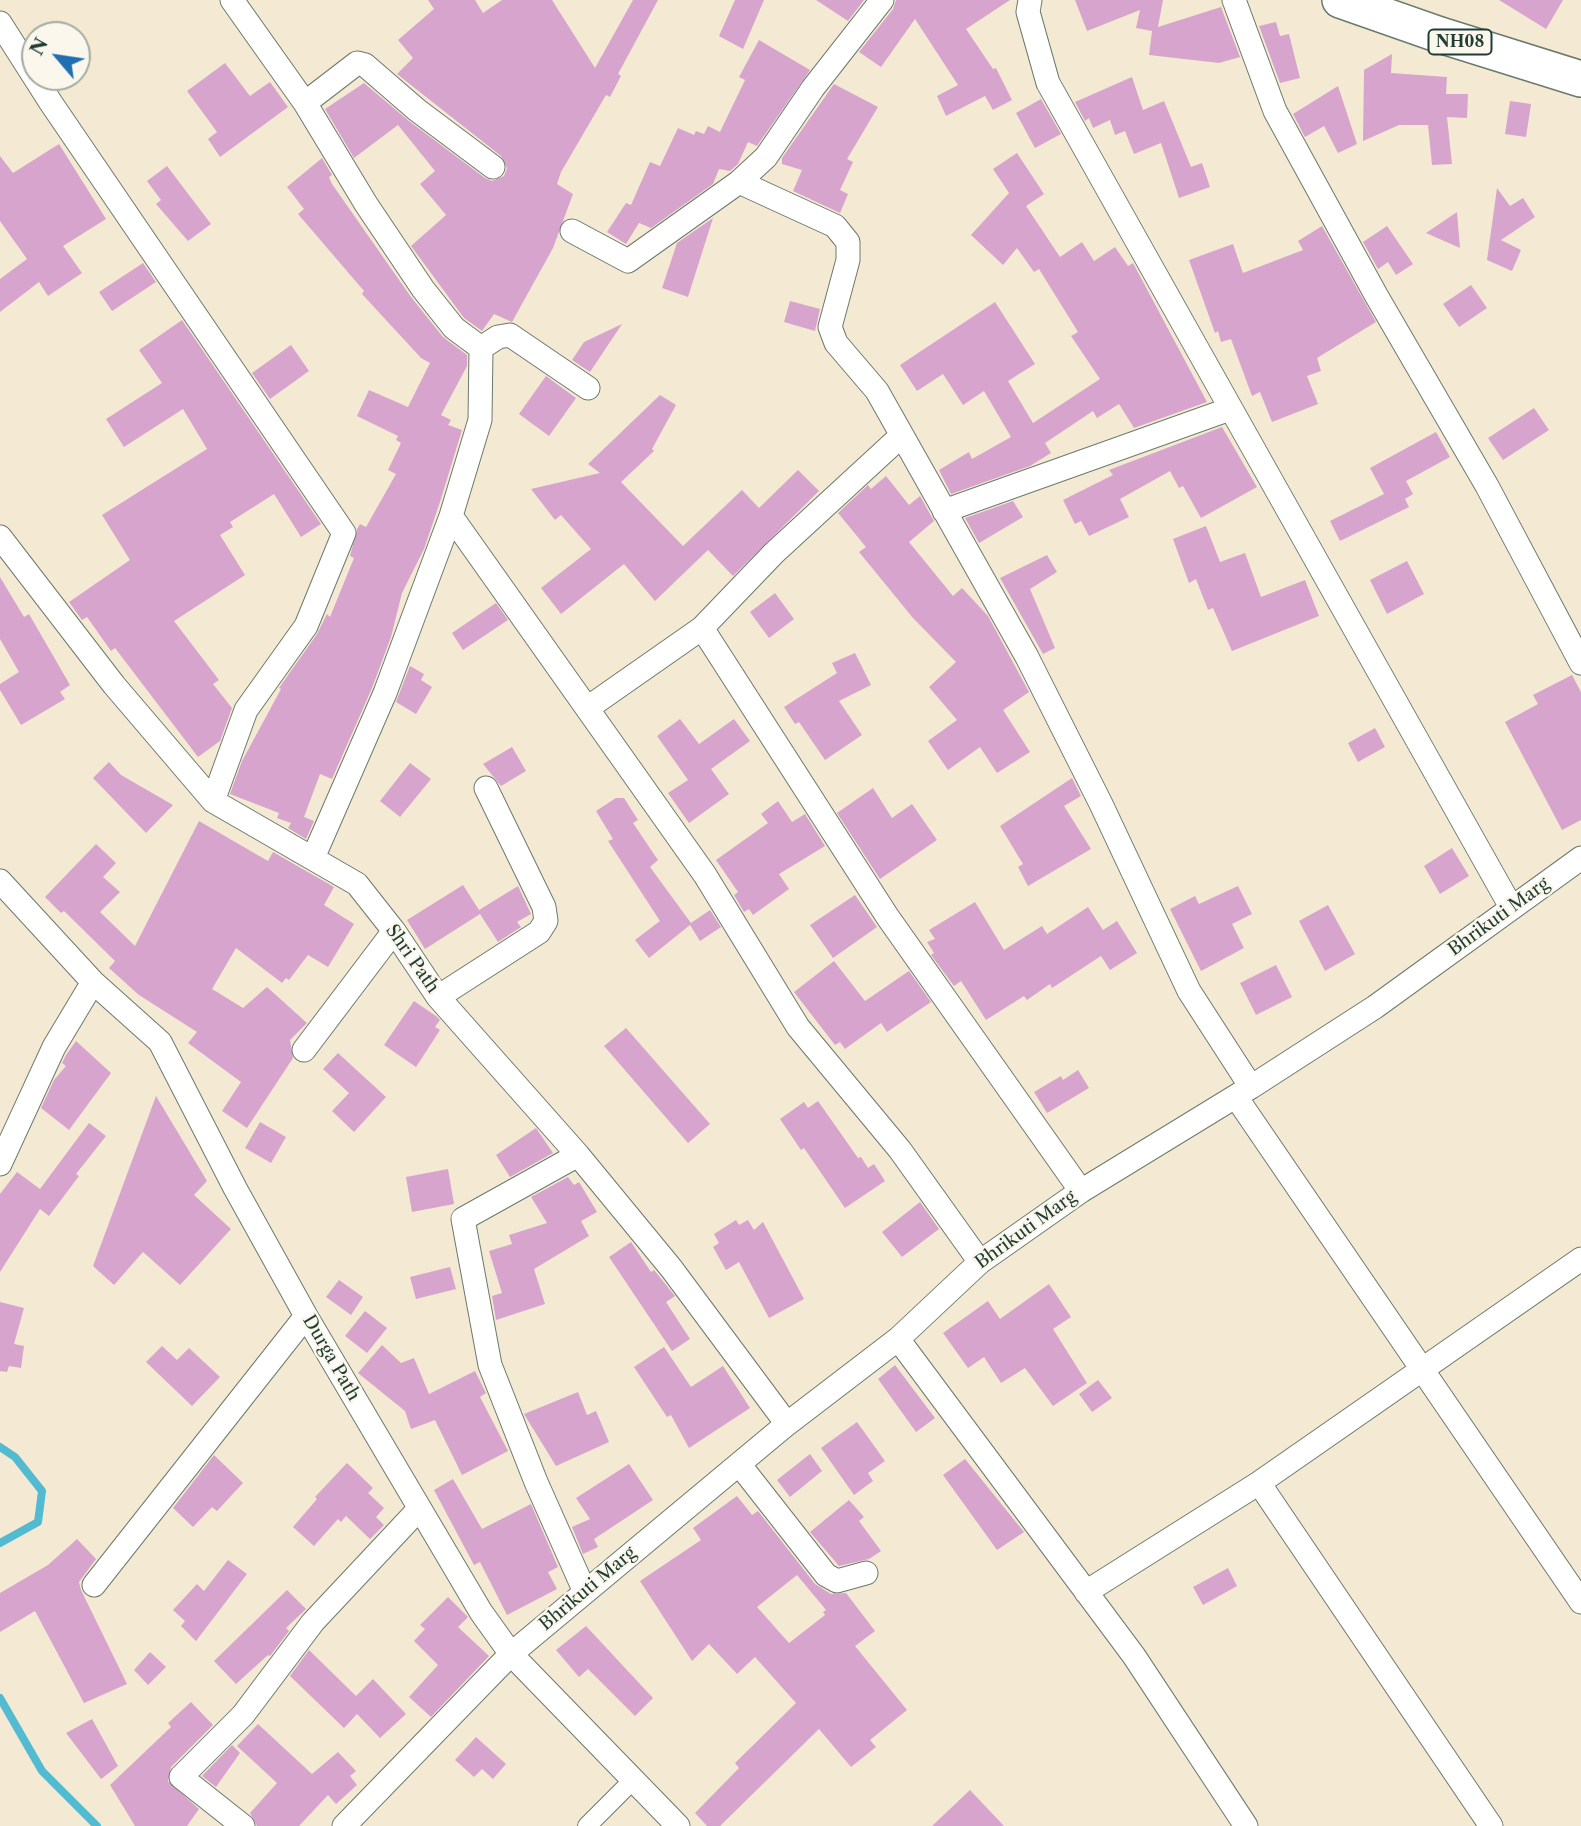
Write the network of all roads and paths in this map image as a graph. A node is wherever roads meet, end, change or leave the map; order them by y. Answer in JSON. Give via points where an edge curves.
{"nodes":[{"id":1,"x":232,"y":0,"type":"edge"},
{"id":2,"x":882,"y":0,"type":"edge"},
{"id":3,"x":1030,"y":0,"type":"edge"},
{"id":4,"x":1234,"y":0,"type":"edge"},
{"id":5,"x":1340,"y":0,"type":"edge"},
{"id":6,"x":0,"y":23,"type":"edge"},
{"id":7,"x":1581,"y":79,"type":"edge"},
{"id":8,"x":304,"y":103,"type":"junction"},
{"id":9,"x":493,"y":167,"type":"dead end"},
{"id":10,"x":739,"y":182,"type":"junction"},
{"id":11,"x":572,"y":231,"type":"dead end"},
{"id":12,"x":481,"y":348,"type":"junction"},
{"id":13,"x":588,"y":388,"type":"dead end"},
{"id":14,"x":1230,"y":409,"type":"junction"},
{"id":15,"x":900,"y":437,"type":"junction"},
{"id":16,"x":944,"y":511,"type":"junction"},
{"id":17,"x":451,"y":516,"type":"junction"},
{"id":18,"x":0,"y":537,"type":"edge"},
{"id":19,"x":702,"y":628,"type":"junction"},
{"id":20,"x":1581,"y":663,"type":"edge"},
{"id":21,"x":589,"y":707,"type":"junction"},
{"id":22,"x":486,"y":788,"type":"dead end"},
{"id":23,"x":213,"y":801,"type":"junction"},
{"id":24,"x":313,"y":858,"type":"junction"},
{"id":25,"x":1581,"y":858,"type":"edge"},
{"id":26,"x":0,"y":881,"type":"edge"},
{"id":27,"x":1511,"y":907,"type":"junction"},
{"id":28,"x":394,"y":931,"type":"junction"},
{"id":29,"x":93,"y":982,"type":"junction"},
{"id":30,"x":438,"y":997,"type":"junction"},
{"id":31,"x":304,"y":1050,"type":"dead end"},
{"id":32,"x":1243,"y":1092,"type":"junction"},
{"id":33,"x":578,"y":1155,"type":"junction"},
{"id":34,"x":0,"y":1164,"type":"edge"},
{"id":35,"x":1081,"y":1191,"type":"junction"},
{"id":36,"x":1581,"y":1259,"type":"edge"},
{"id":37,"x":979,"y":1262,"type":"junction"},
{"id":38,"x":306,"y":1316,"type":"junction"},
{"id":39,"x":898,"y":1339,"type":"junction"},
{"id":40,"x":1423,"y":1368,"type":"junction"},
{"id":41,"x":787,"y":1424,"type":"junction"},
{"id":42,"x":739,"y":1464,"type":"junction"},
{"id":43,"x":1259,"y":1483,"type":"junction"},
{"id":44,"x":419,"y":1509,"type":"junction"},
{"id":45,"x":866,"y":1573,"type":"dead end"},
{"id":46,"x":94,"y":1585,"type":"dead end"},
{"id":47,"x":585,"y":1592,"type":"junction"},
{"id":48,"x":1087,"y":1592,"type":"junction"},
{"id":49,"x":1581,"y":1602,"type":"edge"},
{"id":50,"x":511,"y":1654,"type":"junction"},
{"id":51,"x":633,"y":1780,"type":"junction"},
{"id":52,"x":243,"y":1826,"type":"edge"},
{"id":53,"x":344,"y":1826,"type":"edge"},
{"id":54,"x":587,"y":1826,"type":"edge"},
{"id":55,"x":678,"y":1826,"type":"edge"},
{"id":56,"x":1245,"y":1826,"type":"edge"},
{"id":57,"x":1491,"y":1826,"type":"edge"}],
"edges":[{"from":1,"to":8,"type":"street"},
{"from":2,"to":10,"type":"street","via":[[766,157]]},
{"from":3,"to":14,"type":"street","via":[[1028,12],[1048,83]]},
{"from":4,"to":20,"type":"street","via":[[1275,111],[1487,486]]},
{"from":5,"to":7,"type":"main road","number":"NH08"},
{"from":6,"to":23,"type":"street","via":[[344,533],[306,626],[246,710]]},
{"from":8,"to":9,"type":"street","via":[[357,63],[365,65]]},
{"from":8,"to":12,"type":"street","via":[[423,289],[454,328]]},
{"from":10,"to":11,"type":"street","via":[[628,261]]},
{"from":10,"to":15,"type":"street","via":[[835,226],[848,242],[848,260],[830,327],[836,343],[877,391]]},
{"from":12,"to":13,"type":"street","via":[[510,335]]},
{"from":12,"to":17,"type":"street","via":[[480,420]]},
{"from":14,"to":16,"type":"street"},
{"from":14,"to":27,"type":"street"},
{"from":15,"to":16,"type":"street"},
{"from":15,"to":19,"type":"street","via":[[774,553]]},
{"from":16,"to":32,"type":"street","via":[[1027,657]]},
{"from":17,"to":21,"type":"street"},
{"from":17,"to":24,"type":"street","via":[[385,693]]},
{"from":18,"to":23,"type":"street","name":"Shri Path","via":[[114,685]]},
{"from":19,"to":21,"type":"street"},
{"from":19,"to":35,"type":"street","via":[[887,916]]},
{"from":21,"to":37,"type":"street","via":[[705,875],[797,1027],[900,1150]]},
{"from":22,"to":30,"type":"street","via":[[544,907],[546,921],[539,932]]},
{"from":23,"to":24,"type":"street","name":"Shri Path"},
{"from":24,"to":28,"type":"street","name":"Shri Path","via":[[357,884]]},
{"from":25,"to":27,"type":"street","name":"Bhrikuti Marg"},
{"from":26,"to":29,"type":"street","name":"Durga Path"},
{"from":27,"to":32,"type":"street","name":"Bhrikuti Marg","via":[[1375,1007]]},
{"from":28,"to":30,"type":"street","name":"Shri Path"},
{"from":28,"to":31,"type":"street"},
{"from":29,"to":34,"type":"street","via":[[54,1047]]},
{"from":29,"to":38,"type":"street","name":"Durga Path","via":[[160,1042]]},
{"from":30,"to":33,"type":"street","name":"Shri Path"},
{"from":32,"to":35,"type":"street","name":"Bhrikuti Marg"},
{"from":32,"to":40,"type":"street"},
{"from":33,"to":41,"type":"street","name":"Shri Path","via":[[671,1268]]},
{"from":33,"to":47,"type":"street","via":[[463,1219],[490,1365]]},
{"from":35,"to":37,"type":"street","name":"Bhrikuti Marg"},
{"from":36,"to":40,"type":"street"},
{"from":37,"to":39,"type":"street","name":"Bhrikuti Marg"},
{"from":38,"to":44,"type":"street","name":"Durga Path"},
{"from":38,"to":46,"type":"street"},
{"from":39,"to":41,"type":"street","name":"Bhrikuti Marg"},
{"from":39,"to":48,"type":"street"},
{"from":40,"to":43,"type":"street"},
{"from":40,"to":49,"type":"street"},
{"from":41,"to":42,"type":"street","name":"Bhrikuti Marg"},
{"from":42,"to":45,"type":"street","via":[[826,1575],[837,1581]]},
{"from":42,"to":47,"type":"street","name":"Bhrikuti Marg"},
{"from":43,"to":48,"type":"street"},
{"from":43,"to":57,"type":"street"},
{"from":44,"to":50,"type":"street","name":"Durga Path"},
{"from":44,"to":52,"type":"street","via":[[313,1622],[243,1715],[181,1777]]},
{"from":47,"to":50,"type":"street","name":"Bhrikuti Marg"},
{"from":48,"to":56,"type":"street"},
{"from":50,"to":51,"type":"street","name":"Durga Path"},
{"from":50,"to":53,"type":"street","name":"Bhrikuti Marg"},
{"from":51,"to":54,"type":"street"},
{"from":51,"to":55,"type":"street","name":"Durga Path"}]}
